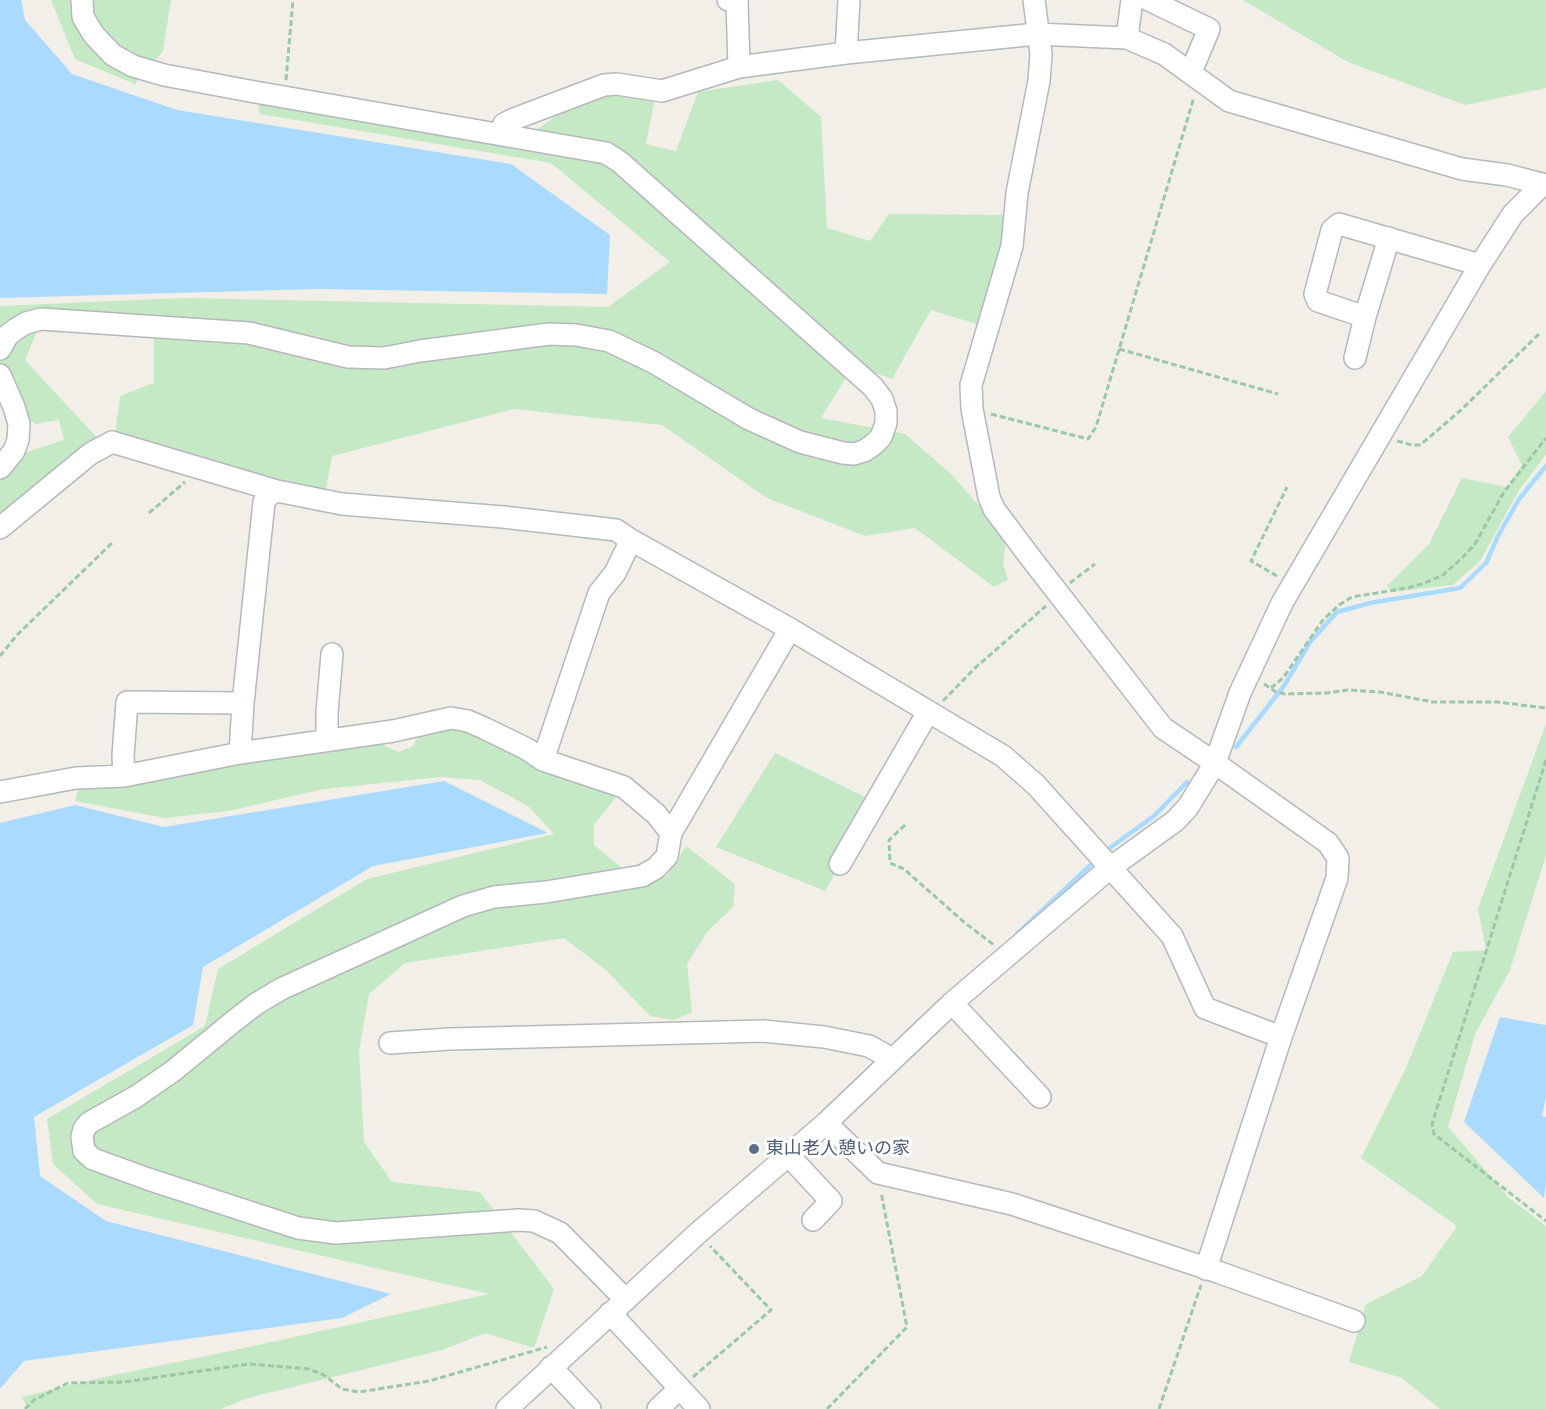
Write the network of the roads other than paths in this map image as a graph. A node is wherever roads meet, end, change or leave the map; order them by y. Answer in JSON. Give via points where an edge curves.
{"nodes":[{"id":1,"x":82,"y":0,"type":"edge"},
{"id":2,"x":729,"y":0,"type":"edge"},
{"id":3,"x":849,"y":0,"type":"edge"},
{"id":4,"x":1034,"y":0,"type":"edge"},
{"id":5,"x":1132,"y":0,"type":"edge"},
{"id":6,"x":1149,"y":0,"type":"edge"},
{"id":7,"x":1037,"y":34,"type":"junction"},
{"id":8,"x":1127,"y":38,"type":"junction"},
{"id":9,"x":846,"y":53,"type":"junction"},
{"id":10,"x":739,"y":67,"type":"junction"},
{"id":11,"x":1195,"y":76,"type":"junction"},
{"id":12,"x":500,"y":133,"type":"junction"},
{"id":13,"x":1544,"y":185,"type":"edge"},
{"id":14,"x":1389,"y":238,"type":"junction"},
{"id":15,"x":1480,"y":265,"type":"junction"},
{"id":16,"x":1365,"y":316,"type":"junction"},
{"id":17,"x":0,"y":349,"type":"edge"},
{"id":18,"x":1354,"y":358,"type":"dead end"},
{"id":19,"x":0,"y":375,"type":"edge"},
{"id":20,"x":0,"y":468,"type":"edge"},
{"id":21,"x":276,"y":491,"type":"junction"},
{"id":22,"x":0,"y":528,"type":"edge"},
{"id":23,"x":631,"y":540,"type":"junction"},
{"id":24,"x":790,"y":629,"type":"junction"},
{"id":25,"x":332,"y":654,"type":"dead end"},
{"id":26,"x":243,"y":703,"type":"junction"},
{"id":27,"x":931,"y":714,"type":"junction"},
{"id":28,"x":327,"y":739,"type":"junction"},
{"id":29,"x":240,"y":753,"type":"junction"},
{"id":30,"x":543,"y":760,"type":"junction"},
{"id":31,"x":1215,"y":763,"type":"junction"},
{"id":32,"x":124,"y":776,"type":"junction"},
{"id":33,"x":0,"y":792,"type":"edge"},
{"id":34,"x":671,"y":833,"type":"junction"},
{"id":35,"x":840,"y":864,"type":"dead end"},
{"id":36,"x":1110,"y":868,"type":"junction"},
{"id":37,"x":952,"y":1003,"type":"junction"},
{"id":38,"x":1281,"y":1037,"type":"junction"},
{"id":39,"x":390,"y":1043,"type":"dead end"},
{"id":40,"x":892,"y":1059,"type":"junction"},
{"id":41,"x":1040,"y":1097,"type":"dead end"},
{"id":42,"x":826,"y":1123,"type":"junction"},
{"id":43,"x":789,"y":1156,"type":"junction"},
{"id":44,"x":813,"y":1220,"type":"dead end"},
{"id":45,"x":1206,"y":1269,"type":"junction"},
{"id":46,"x":626,"y":1300,"type":"junction"},
{"id":47,"x":610,"y":1313,"type":"junction"},
{"id":48,"x":1354,"y":1321,"type":"dead end"},
{"id":49,"x":558,"y":1361,"type":"junction"},
{"id":50,"x":680,"y":1388,"type":"junction"},
{"id":51,"x":507,"y":1409,"type":"edge"},
{"id":52,"x":590,"y":1409,"type":"edge"},
{"id":53,"x":658,"y":1409,"type":"edge"},
{"id":54,"x":699,"y":1409,"type":"edge"}],
"edges":[{"from":1,"to":12,"type":"street","via":[[83,17],[94,35],[113,55],[133,66],[164,75]]},
{"from":2,"to":10,"type":"street","via":[[737,1]]},
{"from":3,"to":9,"type":"street"},
{"from":4,"to":7,"type":"street"},
{"from":5,"to":8,"type":"street"},
{"from":6,"to":11,"type":"street","via":[[1209,29]]},
{"from":7,"to":8,"type":"street"},
{"from":7,"to":9,"type":"street"},
{"from":7,"to":31,"type":"street","via":[[1041,54],[1039,81],[1017,193],[1012,246],[971,385],[989,497],[994,509],[1155,719]]},
{"from":8,"to":11,"type":"street","via":[[1164,54]]},
{"from":9,"to":10,"type":"street"},
{"from":10,"to":12,"type":"street","via":[[662,91],[604,85],[514,119],[504,124]]},
{"from":11,"to":13,"type":"street","via":[[1229,101],[1261,111],[1461,169]]},
{"from":12,"to":17,"type":"street","via":[[606,153],[620,162],[873,387],[886,411],[881,437],[854,454],[800,442],[749,419],[653,362],[609,341],[576,335],[549,334],[384,358],[348,357],[249,333],[41,320],[16,329]]},
{"from":13,"to":15,"type":"street","via":[[1513,214]]},
{"from":14,"to":15,"type":"street"},
{"from":14,"to":16,"type":"street"},
{"from":14,"to":16,"type":"street","via":[[1339,224],[1332,230],[1315,294],[1318,301]]},
{"from":15,"to":31,"type":"street","via":[[1282,603]]},
{"from":16,"to":18,"type":"street"},
{"from":19,"to":20,"type":"street","via":[[19,424],[14,451]]},
{"from":21,"to":22,"type":"street","via":[[112,442],[90,454]]},
{"from":21,"to":23,"type":"street","via":[[342,504],[616,530]]},
{"from":21,"to":26,"type":"street","via":[[264,502]]},
{"from":23,"to":24,"type":"street"},
{"from":23,"to":30,"type":"street","via":[[615,573],[599,593]]},
{"from":24,"to":27,"type":"street"},
{"from":24,"to":34,"type":"street"},
{"from":25,"to":28,"type":"street"},
{"from":26,"to":29,"type":"street"},
{"from":26,"to":32,"type":"street","via":[[128,702]]},
{"from":27,"to":35,"type":"street"},
{"from":27,"to":36,"type":"street","via":[[1003,756],[1036,785]]},
{"from":28,"to":29,"type":"street"},
{"from":28,"to":30,"type":"street","via":[[393,731],[451,718],[484,728]]},
{"from":29,"to":32,"type":"street"},
{"from":30,"to":34,"type":"street","via":[[624,787],[656,814]]},
{"from":31,"to":36,"type":"street","via":[[1175,821]]},
{"from":31,"to":38,"type":"street","via":[[1328,843],[1338,858],[1337,878]]},
{"from":32,"to":33,"type":"street","via":[[76,778]]},
{"from":34,"to":46,"type":"street","via":[[667,856],[642,876],[494,897],[463,906],[281,989],[256,1004],[173,1071],[89,1123],[82,1137],[84,1151],[93,1159],[298,1228],[336,1233],[534,1221],[560,1233],[574,1245]]},
{"from":36,"to":37,"type":"street"},
{"from":36,"to":38,"type":"street","via":[[1172,936],[1205,1008]]},
{"from":37,"to":40,"type":"street"},
{"from":37,"to":41,"type":"street"},
{"from":38,"to":45,"type":"street"},
{"from":39,"to":40,"type":"street","via":[[763,1031],[824,1036],[869,1046]]},
{"from":40,"to":42,"type":"street"},
{"from":42,"to":43,"type":"street"},
{"from":42,"to":45,"type":"street","via":[[878,1173],[1012,1204]]},
{"from":43,"to":44,"type":"street","via":[[831,1201]]},
{"from":43,"to":46,"type":"street"},
{"from":45,"to":48,"type":"street"},
{"from":46,"to":47,"type":"street"},
{"from":47,"to":49,"type":"street"},
{"from":47,"to":50,"type":"street"},
{"from":49,"to":51,"type":"street"},
{"from":49,"to":52,"type":"street"},
{"from":50,"to":53,"type":"street"},
{"from":50,"to":54,"type":"street"}]}
